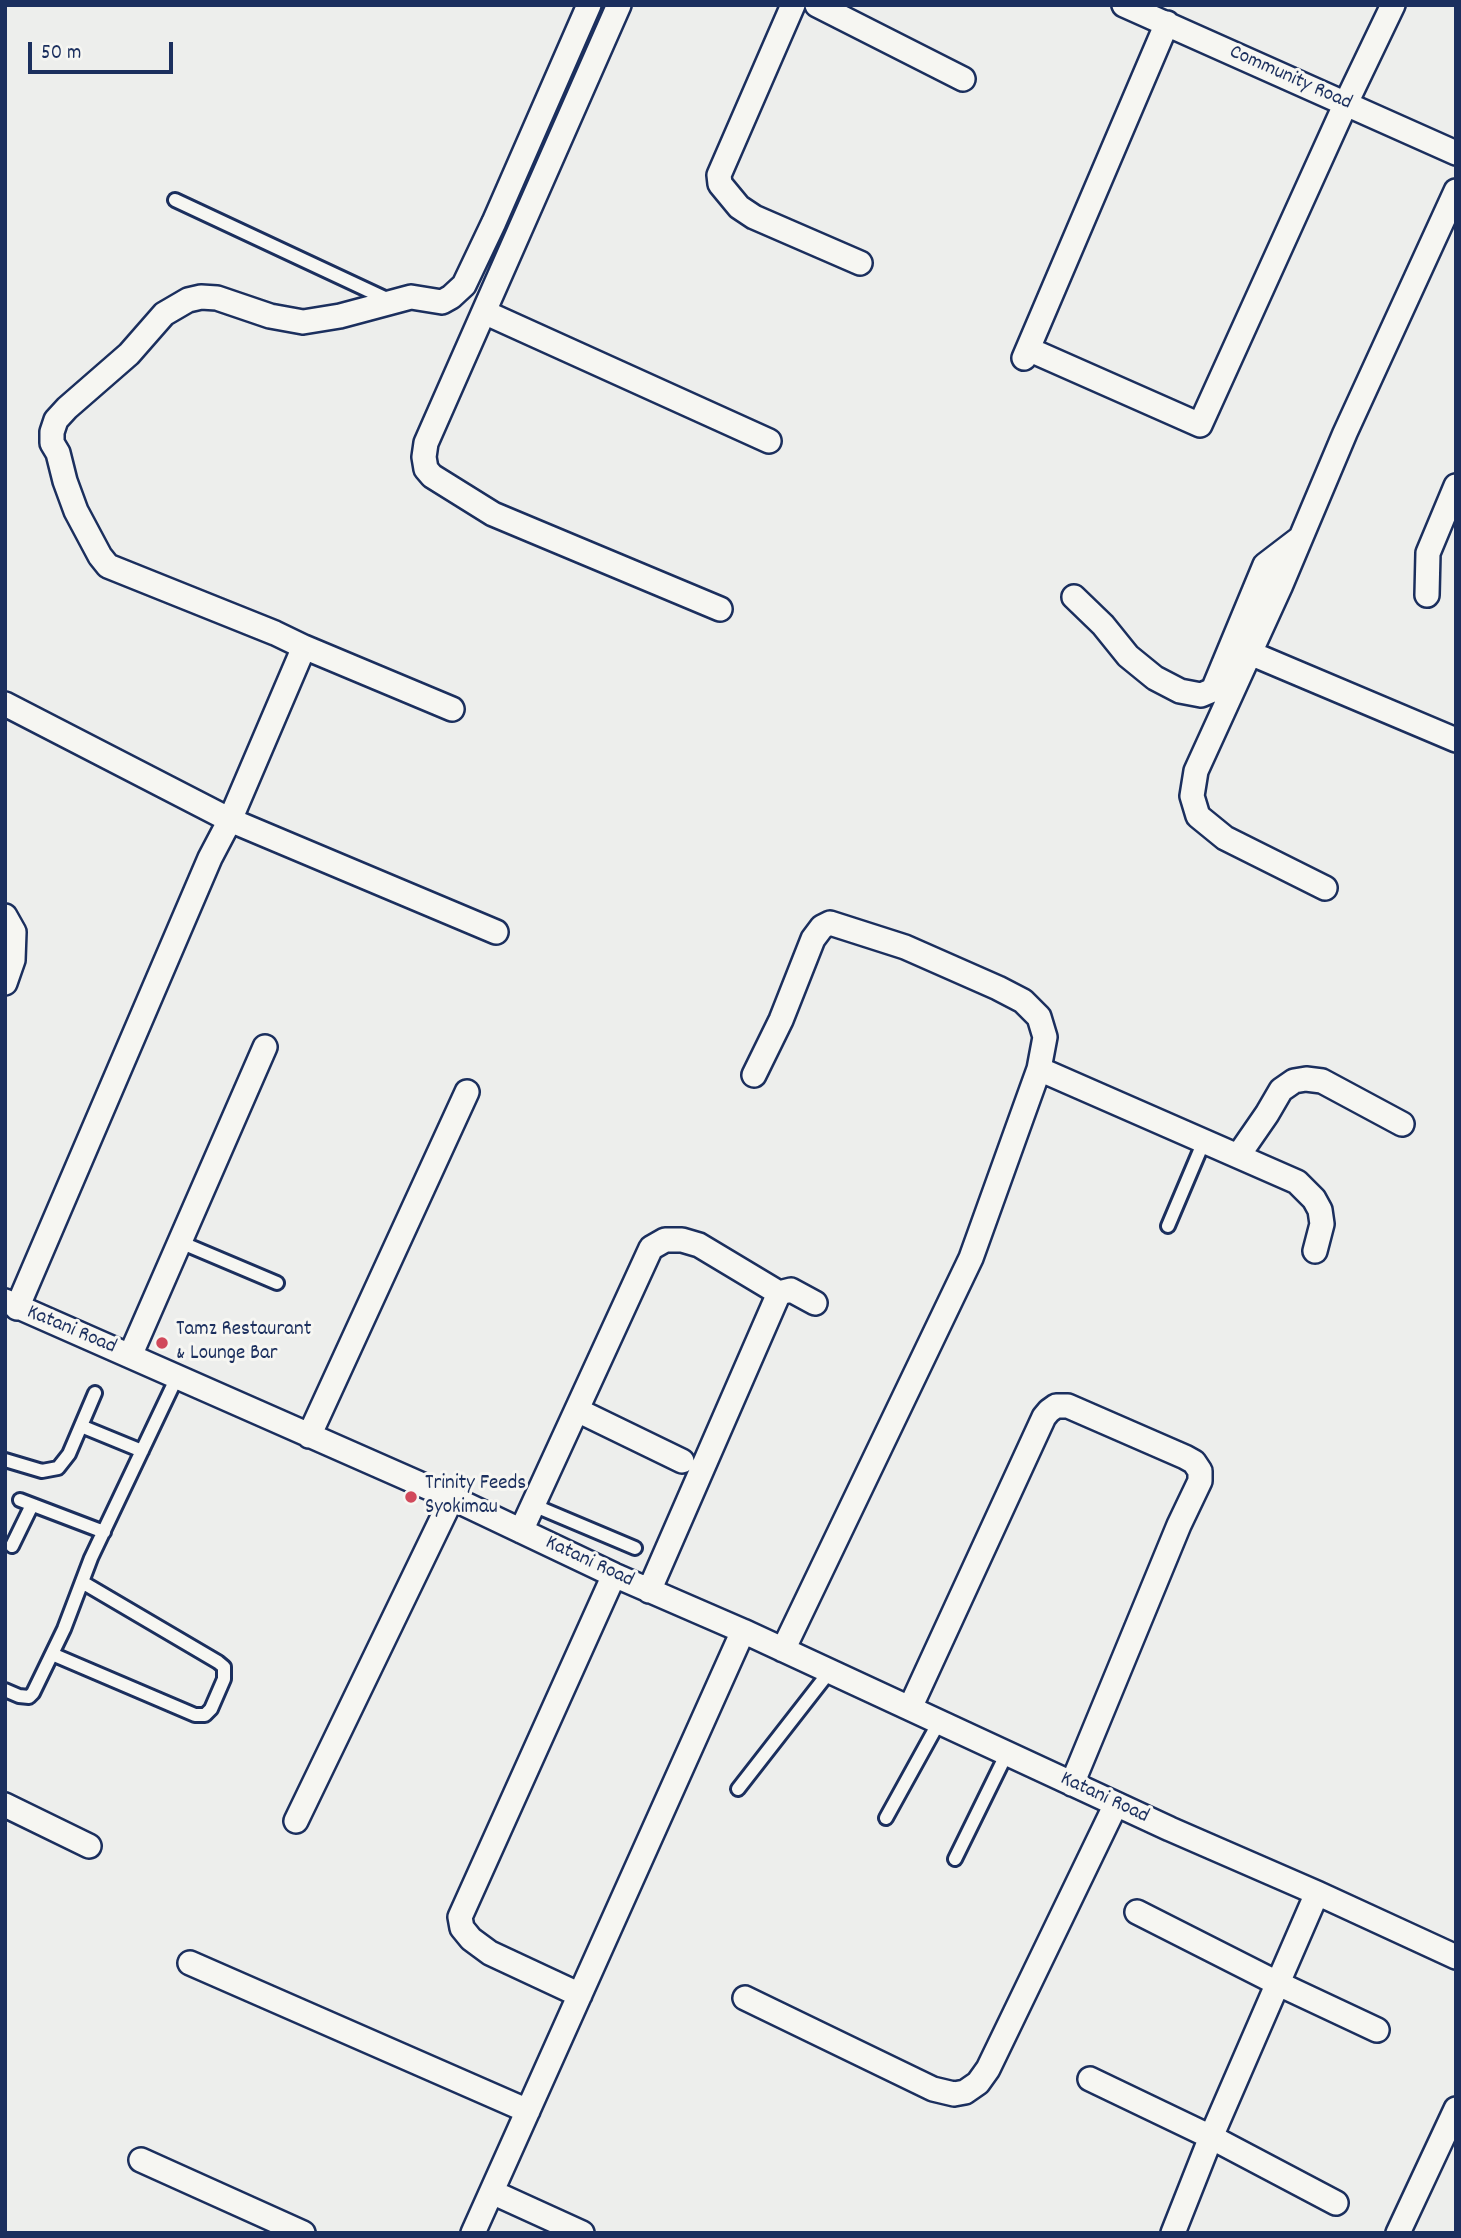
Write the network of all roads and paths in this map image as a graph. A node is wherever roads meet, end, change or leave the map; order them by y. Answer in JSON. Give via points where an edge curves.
{"nodes":[{"id":1,"x":589,"y":5,"type":"edge"},
{"id":2,"x":620,"y":5,"type":"edge"},
{"id":3,"x":793,"y":5,"type":"edge"},
{"id":4,"x":817,"y":5,"type":"edge"},
{"id":5,"x":1124,"y":5,"type":"edge"},
{"id":6,"x":1393,"y":5,"type":"edge"},
{"id":7,"x":1167,"y":23,"type":"junction"},
{"id":8,"x":963,"y":79,"type":"dead end"},
{"id":9,"x":1346,"y":103,"type":"junction"},
{"id":10,"x":1456,"y":153,"type":"edge"},
{"id":11,"x":1456,"y":191,"type":"edge"},
{"id":12,"x":175,"y":200,"type":"dead end"},
{"id":13,"x":860,"y":263,"type":"dead end"},
{"id":14,"x":391,"y":301,"type":"junction"},
{"id":15,"x":484,"y":312,"type":"junction"},
{"id":16,"x":769,"y":441,"type":"dead end"},
{"id":17,"x":1456,"y":486,"type":"edge"},
{"id":18,"x":1302,"y":537,"type":"junction"},
{"id":19,"x":1427,"y":595,"type":"dead end"},
{"id":20,"x":1074,"y":597,"type":"dead end"},
{"id":21,"x":720,"y":609,"type":"dead end"},
{"id":22,"x":304,"y":647,"type":"junction"},
{"id":23,"x":1250,"y":653,"type":"junction"},
{"id":24,"x":5,"y":704,"type":"edge"},
{"id":25,"x":452,"y":709,"type":"dead end"},
{"id":26,"x":1456,"y":740,"type":"edge"},
{"id":27,"x":230,"y":820,"type":"junction"},
{"id":28,"x":1325,"y":888,"type":"dead end"},
{"id":29,"x":5,"y":916,"type":"edge"},
{"id":30,"x":496,"y":932,"type":"dead end"},
{"id":31,"x":5,"y":983,"type":"edge"},
{"id":32,"x":265,"y":1047,"type":"dead end"},
{"id":33,"x":1039,"y":1069,"type":"junction"},
{"id":34,"x":754,"y":1076,"type":"dead end"},
{"id":35,"x":467,"y":1092,"type":"dead end"},
{"id":36,"x":1402,"y":1124,"type":"dead end"},
{"id":37,"x":1204,"y":1140,"type":"junction"},
{"id":38,"x":1238,"y":1156,"type":"junction"},
{"id":39,"x":1168,"y":1226,"type":"dead end"},
{"id":40,"x":180,"y":1242,"type":"junction"},
{"id":41,"x":1315,"y":1251,"type":"dead end"},
{"id":42,"x":277,"y":1283,"type":"dead end"},
{"id":43,"x":779,"y":1293,"type":"junction"},
{"id":44,"x":815,"y":1303,"type":"dead end"},
{"id":45,"x":11,"y":1305,"type":"edge"},
{"id":46,"x":130,"y":1356,"type":"junction"},
{"id":47,"x":177,"y":1377,"type":"junction"},
{"id":48,"x":96,"y":1393,"type":"dead end"},
{"id":49,"x":577,"y":1410,"type":"junction"},
{"id":50,"x":81,"y":1426,"type":"junction"},
{"id":51,"x":309,"y":1436,"type":"junction"},
{"id":52,"x":142,"y":1451,"type":"junction"},
{"id":53,"x":5,"y":1460,"type":"edge"},
{"id":54,"x":682,"y":1461,"type":"dead end"},
{"id":55,"x":452,"y":1498,"type":"junction"},
{"id":56,"x":533,"y":1505,"type":"junction"},
{"id":57,"x":521,"y":1531,"type":"junction"},
{"id":58,"x":104,"y":1532,"type":"junction"},
{"id":59,"x":12,"y":1546,"type":"dead end"},
{"id":60,"x":635,"y":1548,"type":"dead end"},
{"id":61,"x":614,"y":1575,"type":"junction"},
{"id":62,"x":82,"y":1581,"type":"junction"},
{"id":63,"x":649,"y":1591,"type":"junction"},
{"id":64,"x":743,"y":1631,"type":"junction"},
{"id":65,"x":783,"y":1650,"type":"junction"},
{"id":66,"x":52,"y":1654,"type":"junction"},
{"id":67,"x":830,"y":1671,"type":"junction"},
{"id":68,"x":5,"y":1690,"type":"edge"},
{"id":69,"x":910,"y":1708,"type":"junction"},
{"id":70,"x":939,"y":1722,"type":"junction"},
{"id":71,"x":1007,"y":1754,"type":"junction"},
{"id":72,"x":1072,"y":1784,"type":"junction"},
{"id":73,"x":738,"y":1789,"type":"dead end"},
{"id":74,"x":1116,"y":1804,"type":"junction"},
{"id":75,"x":5,"y":1805,"type":"edge"},
{"id":76,"x":886,"y":1818,"type":"dead end"},
{"id":77,"x":296,"y":1821,"type":"dead end"},
{"id":78,"x":89,"y":1846,"type":"dead end"},
{"id":79,"x":955,"y":1859,"type":"dead end"},
{"id":80,"x":1317,"y":1893,"type":"junction"},
{"id":81,"x":1137,"y":1912,"type":"dead end"},
{"id":82,"x":1456,"y":1957,"type":"edge"},
{"id":83,"x":190,"y":1963,"type":"dead end"},
{"id":84,"x":1279,"y":1984,"type":"junction"},
{"id":85,"x":580,"y":1995,"type":"junction"},
{"id":86,"x":745,"y":1998,"type":"dead end"},
{"id":87,"x":1377,"y":2031,"type":"dead end"},
{"id":88,"x":1090,"y":2079,"type":"dead end"},
{"id":89,"x":1456,"y":2109,"type":"edge"},
{"id":90,"x":528,"y":2111,"type":"junction"},
{"id":91,"x":1211,"y":2137,"type":"junction"},
{"id":92,"x":141,"y":2160,"type":"dead end"},
{"id":93,"x":492,"y":2192,"type":"junction"},
{"id":94,"x":1336,"y":2203,"type":"dead end"},
{"id":95,"x":303,"y":2233,"type":"edge"},
{"id":96,"x":474,"y":2233,"type":"edge"},
{"id":97,"x":583,"y":2233,"type":"edge"},
{"id":98,"x":1173,"y":2233,"type":"edge"},
{"id":99,"x":1398,"y":2233,"type":"edge"}],
"edges":[{"from":1,"to":14,"type":"street","via":[[464,285],[442,302],[411,297]]},
{"from":2,"to":15,"type":"street"},
{"from":3,"to":13,"type":"street","via":[[719,175],[720,184],[754,217]]},
{"from":4,"to":8,"type":"street"},
{"from":5,"to":7,"type":"street","name":"Community Road"},
{"from":6,"to":9,"type":"street"},
{"from":7,"to":9,"type":"street","name":"Community Road"},
{"from":7,"to":9,"type":"street","via":[[1026,354],[1200,425]]},
{"from":9,"to":10,"type":"street","name":"Community Road"},
{"from":11,"to":18,"type":"street"},
{"from":12,"to":14,"type":"lane"},
{"from":14,"to":22,"type":"street","via":[[303,322],[217,298],[188,300],[164,314],[129,354],[67,408],[51,432],[76,511],[108,566]]},
{"from":15,"to":16,"type":"street"},
{"from":15,"to":21,"type":"street","via":[[426,443],[426,469],[494,513]]},
{"from":17,"to":19,"type":"street","via":[[1428,554]]},
{"from":18,"to":20,"type":"street","via":[[1265,565],[1213,690],[1201,695],[1180,691],[1155,678],[1128,656]]},
{"from":18,"to":23,"type":"street"},
{"from":22,"to":25,"type":"street"},
{"from":22,"to":27,"type":"street"},
{"from":23,"to":26,"type":"street"},
{"from":23,"to":28,"type":"street","via":[[1196,771],[1192,796],[1198,816],[1225,838]]},
{"from":24,"to":27,"type":"street"},
{"from":27,"to":30,"type":"street"},
{"from":27,"to":45,"type":"street"},
{"from":29,"to":31,"type":"street","via":[[14,932],[13,960]]},
{"from":32,"to":40,"type":"street"},
{"from":33,"to":34,"type":"street","via":[[1045,1037],[1039,1017],[1023,1001],[905,947],[830,923],[813,939]]},
{"from":33,"to":37,"type":"street"},
{"from":33,"to":65,"type":"street","via":[[971,1258]]},
{"from":35,"to":51,"type":"street"},
{"from":36,"to":38,"type":"street","via":[[1322,1081],[1294,1081],[1281,1090]]},
{"from":37,"to":38,"type":"street"},
{"from":37,"to":39,"type":"lane"},
{"from":38,"to":41,"type":"street","via":[[1297,1182],[1314,1199],[1322,1224]]},
{"from":40,"to":42,"type":"lane"},
{"from":40,"to":46,"type":"street"},
{"from":43,"to":44,"type":"street","via":[[791,1290]]},
{"from":43,"to":49,"type":"street","via":[[699,1245],[665,1240],[651,1248]]},
{"from":43,"to":63,"type":"street"},
{"from":45,"to":46,"type":"street","name":"Katani Road"},
{"from":46,"to":47,"type":"street","name":"Katani Road"},
{"from":47,"to":51,"type":"street","name":"Katani Road"},
{"from":47,"to":52,"type":"lane"},
{"from":48,"to":50,"type":"lane"},
{"from":49,"to":54,"type":"street"},
{"from":49,"to":56,"type":"street"},
{"from":50,"to":52,"type":"lane"},
{"from":50,"to":53,"type":"lane","via":[[58,1468],[42,1471]]},
{"from":51,"to":55,"type":"street","name":"Katani Road"},
{"from":52,"to":58,"type":"lane"},
{"from":55,"to":57,"type":"street","name":"Katani Road"},
{"from":55,"to":77,"type":"street"},
{"from":56,"to":57,"type":"street"},
{"from":56,"to":60,"type":"lane"},
{"from":57,"to":61,"type":"street","name":"Katani Road"},
{"from":58,"to":59,"type":"lane","via":[[26,1503]]},
{"from":58,"to":62,"type":"lane"},
{"from":61,"to":63,"type":"street","name":"Katani Road"},
{"from":61,"to":85,"type":"street","via":[[460,1917],[471,1939],[490,1952]]},
{"from":62,"to":66,"type":"lane"},
{"from":62,"to":66,"type":"lane","via":[[218,1662],[224,1667],[224,1679],[211,1709],[205,1715],[195,1715]]},
{"from":63,"to":64,"type":"street","name":"Katani Road"},
{"from":64,"to":65,"type":"street","name":"Katani Road"},
{"from":64,"to":85,"type":"street"},
{"from":65,"to":67,"type":"street","name":"Katani Road"},
{"from":66,"to":68,"type":"lane","via":[[29,1698]]},
{"from":67,"to":69,"type":"street","name":"Katani Road"},
{"from":67,"to":73,"type":"lane"},
{"from":69,"to":70,"type":"street","name":"Katani Road"},
{"from":69,"to":72,"type":"street","via":[[1049,1411],[1068,1406],[1185,1457],[1200,1471],[1200,1481]]},
{"from":70,"to":71,"type":"street","name":"Katani Road"},
{"from":70,"to":76,"type":"lane"},
{"from":71,"to":72,"type":"street","name":"Katani Road"},
{"from":71,"to":79,"type":"lane"},
{"from":72,"to":74,"type":"street","name":"Katani Road"},
{"from":74,"to":80,"type":"street","name":"Katani Road"},
{"from":74,"to":86,"type":"street","via":[[988,2069],[965,2092],[933,2090]]},
{"from":75,"to":78,"type":"street"},
{"from":80,"to":82,"type":"street","name":"Katani Road"},
{"from":80,"to":84,"type":"street"},
{"from":81,"to":84,"type":"street"},
{"from":83,"to":90,"type":"street"},
{"from":84,"to":87,"type":"street"},
{"from":84,"to":91,"type":"street"},
{"from":85,"to":90,"type":"street"},
{"from":88,"to":91,"type":"street"},
{"from":89,"to":99,"type":"street"},
{"from":90,"to":93,"type":"street"},
{"from":91,"to":94,"type":"street"},
{"from":91,"to":98,"type":"street"},
{"from":92,"to":95,"type":"street"},
{"from":93,"to":96,"type":"street"},
{"from":93,"to":97,"type":"street"}]}
